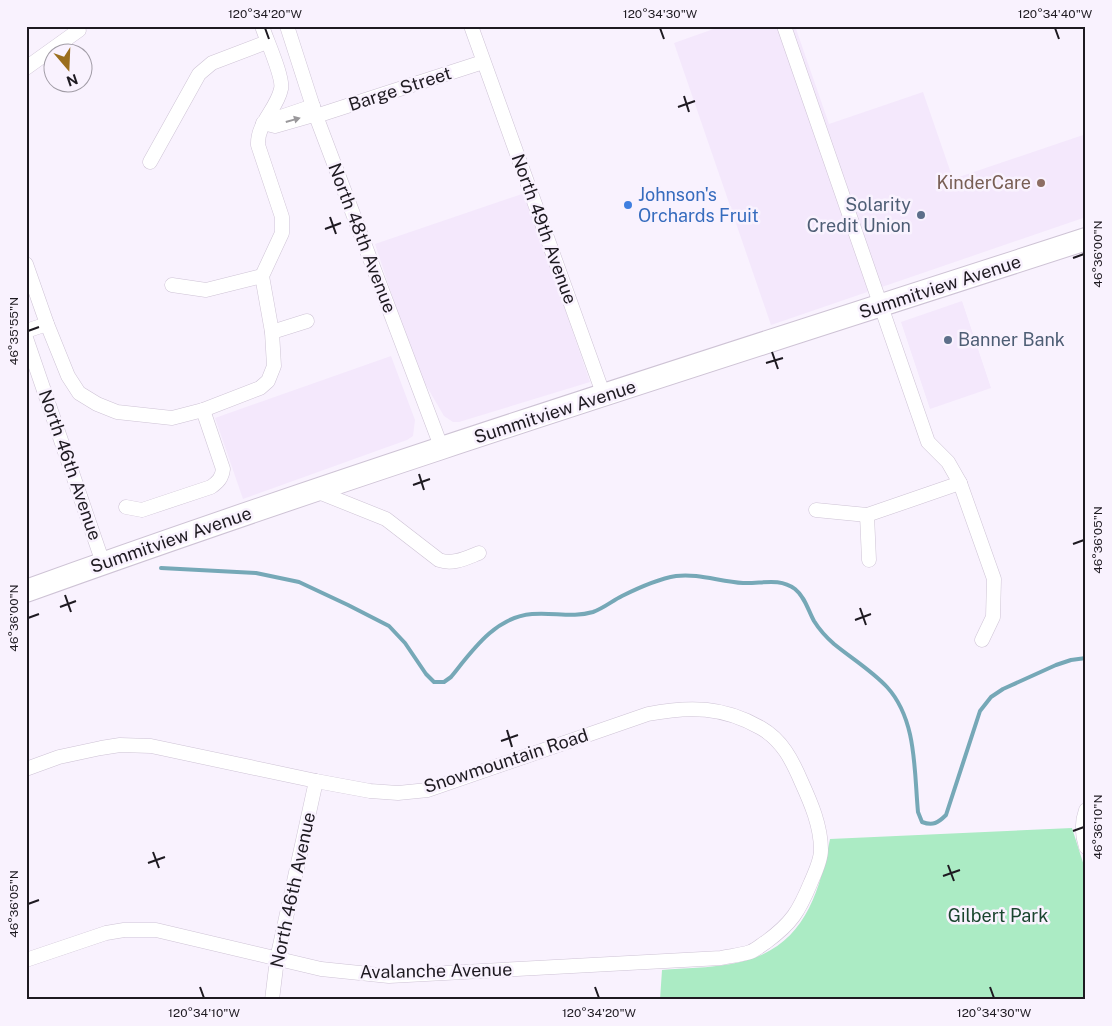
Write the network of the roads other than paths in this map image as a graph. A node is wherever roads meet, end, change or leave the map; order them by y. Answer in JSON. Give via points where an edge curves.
{"nodes":[{"id":1,"x":262,"y":26,"type":"edge"},
{"id":2,"x":287,"y":26,"type":"edge"},
{"id":3,"x":471,"y":26,"type":"edge"},
{"id":4,"x":784,"y":26,"type":"edge"},
{"id":5,"x":79,"y":30,"type":"dead end"},
{"id":6,"x":267,"y":42,"type":"junction"},
{"id":7,"x":483,"y":62,"type":"junction"},
{"id":8,"x":26,"y":68,"type":"edge"},
{"id":9,"x":314,"y":111,"type":"junction"},
{"id":10,"x":263,"y":123,"type":"junction"},
{"id":11,"x":150,"y":162,"type":"dead end"},
{"id":12,"x":1086,"y":240,"type":"edge"},
{"id":13,"x":26,"y":264,"type":"edge"},
{"id":14,"x":262,"y":276,"type":"junction"},
{"id":15,"x":172,"y":285,"type":"dead end"},
{"id":16,"x":881,"y":306,"type":"junction"},
{"id":17,"x":307,"y":321,"type":"dead end"},
{"id":18,"x":47,"y":324,"type":"junction"},
{"id":19,"x":26,"y":331,"type":"edge"},
{"id":20,"x":272,"y":332,"type":"junction"},
{"id":21,"x":26,"y":338,"type":"edge"},
{"id":22,"x":604,"y":396,"type":"junction"},
{"id":23,"x":203,"y":410,"type":"junction"},
{"id":24,"x":442,"y":449,"type":"junction"},
{"id":25,"x":960,"y":483,"type":"junction"},
{"id":26,"x":316,"y":491,"type":"junction"},
{"id":27,"x":126,"y":507,"type":"dead end"},
{"id":28,"x":816,"y":510,"type":"dead end"},
{"id":29,"x":867,"y":515,"type":"junction"},
{"id":30,"x":479,"y":553,"type":"dead end"},
{"id":31,"x":869,"y":560,"type":"dead end"},
{"id":32,"x":103,"y":563,"type":"junction"},
{"id":33,"x":26,"y":591,"type":"edge"},
{"id":34,"x":982,"y":640,"type":"dead end"},
{"id":35,"x":26,"y":769,"type":"edge"},
{"id":36,"x":316,"y":782,"type":"junction"},
{"id":37,"x":1086,"y":810,"type":"edge"},
{"id":38,"x":1086,"y":847,"type":"edge"},
{"id":39,"x":814,"y":875,"type":"joint"},
{"id":40,"x":277,"y":959,"type":"junction"},
{"id":41,"x":26,"y":960,"type":"edge"},
{"id":42,"x":272,"y":1000,"type":"edge"}],
"edges":[{"from":1,"to":6,"type":"street"},
{"from":2,"to":9,"type":"street","name":"North 48th Avenue"},
{"from":3,"to":7,"type":"street","name":"North 49th Avenue"},
{"from":4,"to":16,"type":"street"},
{"from":5,"to":8,"type":"street"},
{"from":6,"to":10,"type":"street","via":[[282,84],[278,98]]},
{"from":6,"to":11,"type":"street","via":[[212,63],[199,74]]},
{"from":7,"to":9,"type":"street","name":"Barge Street"},
{"from":7,"to":22,"type":"street","name":"North 49th Avenue"},
{"from":9,"to":10,"type":"street","name":"Barge Street"},
{"from":9,"to":24,"type":"street","name":"North 48th Avenue"},
{"from":10,"to":14,"type":"street","via":[[258,145],[283,227]]},
{"from":12,"to":16,"type":"main road","name":"Summitview Avenue"},
{"from":13,"to":18,"type":"street"},
{"from":14,"to":15,"type":"street","via":[[206,290]]},
{"from":14,"to":20,"type":"street"},
{"from":16,"to":22,"type":"main road","name":"Summitview Avenue"},
{"from":16,"to":25,"type":"street","via":[[928,442],[948,462]]},
{"from":17,"to":20,"type":"street"},
{"from":18,"to":19,"type":"street"},
{"from":18,"to":23,"type":"street","via":[[68,376],[79,393],[97,404],[117,412],[172,418]]},
{"from":20,"to":23,"type":"street","via":[[274,366],[268,381],[260,388]]},
{"from":21,"to":32,"type":"street","name":"North 46th Avenue"},
{"from":22,"to":24,"type":"main road","name":"Summitview Avenue"},
{"from":23,"to":27,"type":"street","via":[[223,469],[217,483],[142,510]]},
{"from":24,"to":26,"type":"main road","name":"Summitview Avenue"},
{"from":25,"to":29,"type":"street"},
{"from":25,"to":34,"type":"street","via":[[994,578],[993,617]]},
{"from":26,"to":30,"type":"street","via":[[386,519],[439,560],[458,561]]},
{"from":26,"to":32,"type":"main road","name":"Summitview Avenue"},
{"from":28,"to":29,"type":"street"},
{"from":29,"to":31,"type":"street"},
{"from":32,"to":33,"type":"main road","name":"Summitview Avenue"},
{"from":35,"to":36,"type":"street","name":"Snowmountain Road","via":[[59,757],[110,746],[151,746]]},
{"from":36,"to":39,"type":"street","name":"Snowmountain Road","via":[[398,793],[428,790],[648,714],[676,708],[706,709],[736,716],[762,728],[781,743],[808,796],[819,830],[821,852]]},
{"from":36,"to":40,"type":"street","name":"North 46th Avenue"},
{"from":37,"to":38,"type":"street","via":[[1083,839]]},
{"from":39,"to":40,"type":"street","name":"Avalanche Avenue","via":[[799,910],[781,931],[752,952],[721,958],[389,976],[321,969]]},
{"from":40,"to":41,"type":"street","name":"Avalanche Avenue","via":[[156,930],[124,930]]},
{"from":40,"to":42,"type":"street","name":"North 46th Avenue"}]}
